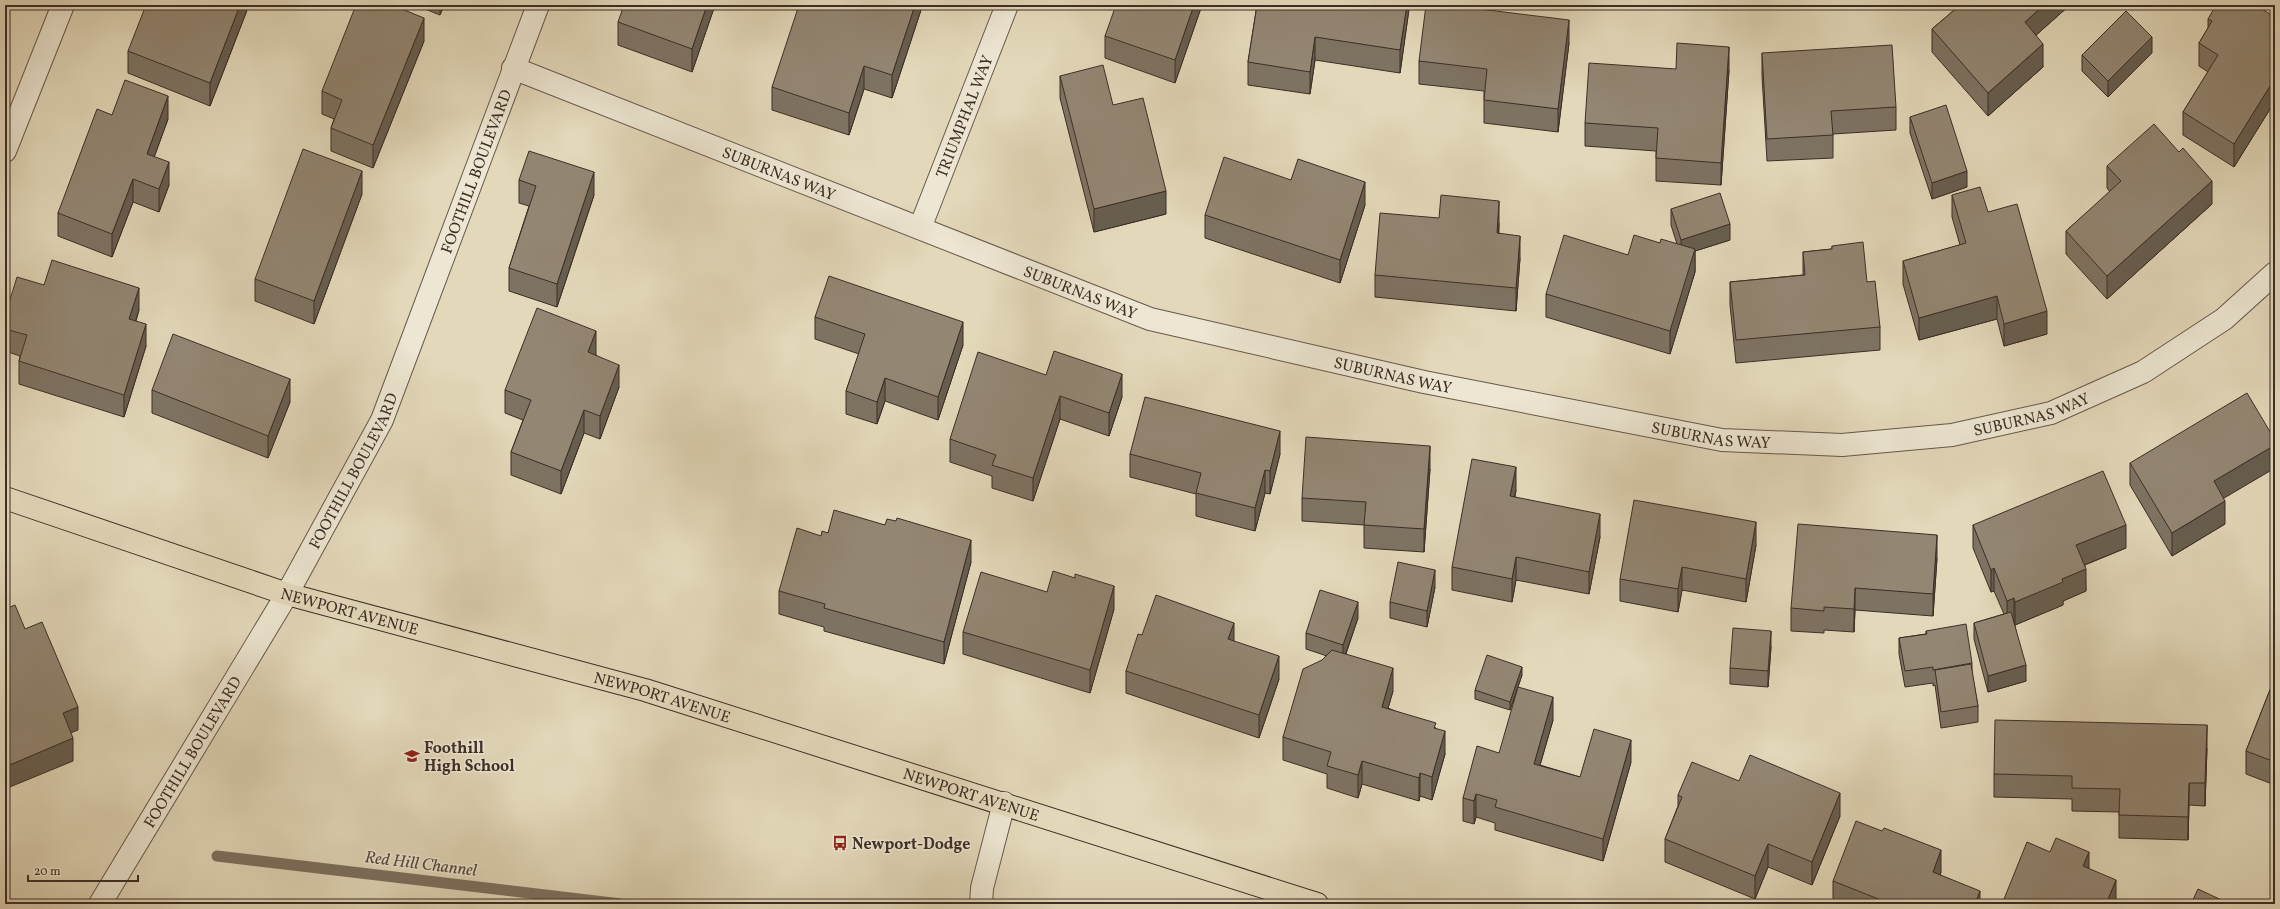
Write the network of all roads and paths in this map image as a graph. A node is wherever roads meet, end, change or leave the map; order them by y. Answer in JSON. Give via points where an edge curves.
{"nodes":[{"id":1,"x":63,"y":5,"type":"edge"},
{"id":2,"x":538,"y":5,"type":"edge"},
{"id":3,"x":1007,"y":5,"type":"edge"},
{"id":4,"x":513,"y":68,"type":"junction"},
{"id":5,"x":5,"y":151,"type":"edge"},
{"id":6,"x":920,"y":228,"type":"junction"},
{"id":7,"x":2275,"y":273,"type":"edge"},
{"id":8,"x":5,"y":498,"type":"edge"},
{"id":9,"x":287,"y":594,"type":"junction"},
{"id":10,"x":1004,"y":802,"type":"junction"},
{"id":11,"x":100,"y":904,"type":"edge"},
{"id":12,"x":981,"y":904,"type":"edge"},
{"id":13,"x":1317,"y":904,"type":"edge"}],
"edges":[{"from":1,"to":5,"type":"street"},
{"from":2,"to":4,"type":"street","name":"FOOTHILL BOULEVARD"},
{"from":3,"to":6,"type":"street","name":"TRIUMPHAL WAY"},
{"from":4,"to":6,"type":"street","name":"SUBURNAS WAY"},
{"from":4,"to":9,"type":"street","name":"FOOTHILL BOULEVARD","via":[[382,420]]},
{"from":6,"to":7,"type":"street","name":"SUBURNAS WAY","via":[[1150,319],[1245,342],[1424,382],[1722,440],[1842,445],[1952,435],[2051,413],[2143,372],[2224,319]]},
{"from":8,"to":9,"type":"main road","name":"NEWPORT AVENUE"},
{"from":9,"to":10,"type":"main road","name":"NEWPORT AVENUE","via":[[645,690]]},
{"from":9,"to":11,"type":"street","name":"FOOTHILL BOULEVARD"},
{"from":10,"to":12,"type":"street","via":[[982,888]]},
{"from":10,"to":13,"type":"main road","name":"NEWPORT AVENUE"}]}
